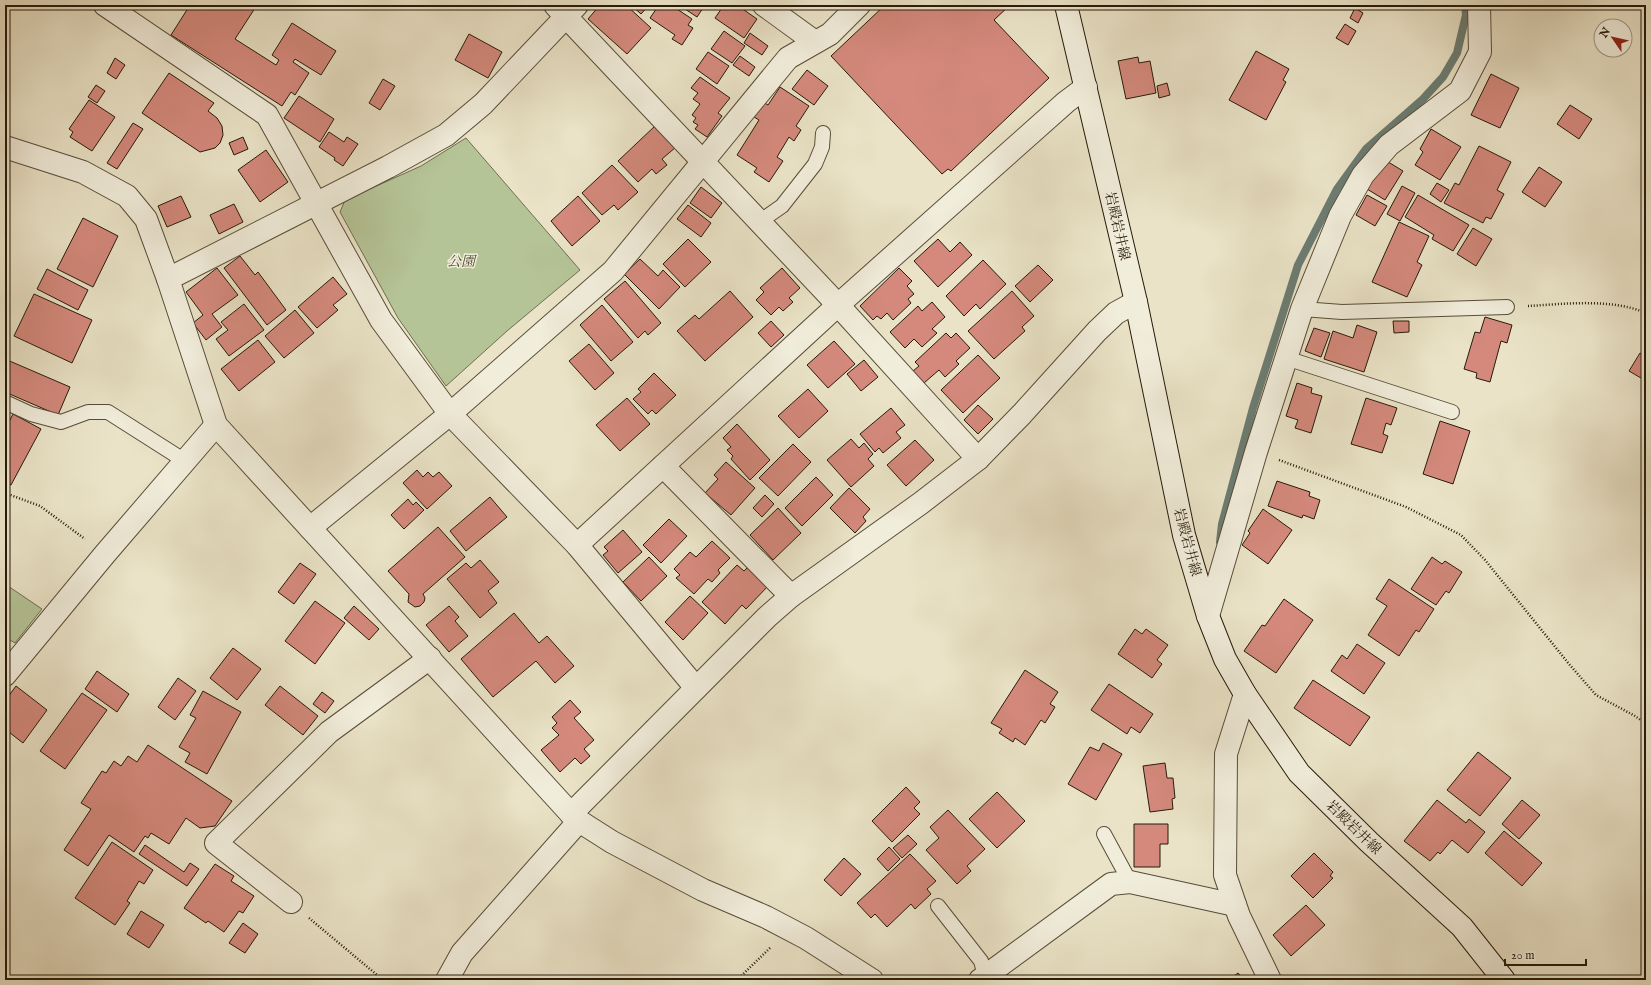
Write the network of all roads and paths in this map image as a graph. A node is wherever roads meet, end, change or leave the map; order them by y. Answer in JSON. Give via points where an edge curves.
{"nodes":[{"id":1,"x":105,"y":5,"type":"edge"},
{"id":2,"x":764,"y":5,"type":"edge"},
{"id":3,"x":859,"y":5,"type":"edge"},
{"id":4,"x":1066,"y":5,"type":"edge"},
{"id":5,"x":1479,"y":5,"type":"edge"},
{"id":6,"x":566,"y":9,"type":"edge"},
{"id":7,"x":815,"y":42,"type":"junction"},
{"id":8,"x":1086,"y":87,"type":"junction"},
{"id":9,"x":823,"y":133,"type":"dead end"},
{"id":10,"x":5,"y":147,"type":"edge"},
{"id":11,"x":703,"y":163,"type":"junction"},
{"id":12,"x":317,"y":204,"type":"junction"},
{"id":13,"x":759,"y":222,"type":"junction"},
{"id":14,"x":168,"y":279,"type":"junction"},
{"id":15,"x":1136,"y":302,"type":"junction"},
{"id":16,"x":838,"y":305,"type":"junction"},
{"id":17,"x":1507,"y":307,"type":"joint"},
{"id":18,"x":1302,"y":308,"type":"junction"},
{"id":19,"x":1646,"y":313,"type":"edge"},
{"id":20,"x":1286,"y":358,"type":"junction"},
{"id":21,"x":5,"y":402,"type":"edge"},
{"id":22,"x":1452,"y":412,"type":"dead end"},
{"id":23,"x":450,"y":414,"type":"junction"},
{"id":24,"x":216,"y":425,"type":"junction"},
{"id":25,"x":1256,"y":452,"type":"junction"},
{"id":26,"x":978,"y":459,"type":"junction"},
{"id":27,"x":185,"y":461,"type":"junction"},
{"id":28,"x":663,"y":466,"type":"junction"},
{"id":29,"x":5,"y":493,"type":"edge"},
{"id":30,"x":310,"y":528,"type":"junction"},
{"id":31,"x":577,"y":545,"type":"junction"},
{"id":32,"x":105,"y":554,"type":"junction"},
{"id":33,"x":790,"y":596,"type":"junction"},
{"id":34,"x":1208,"y":616,"type":"junction"},
{"id":35,"x":430,"y":658,"type":"junction"},
{"id":36,"x":5,"y":675,"type":"edge"},
{"id":37,"x":696,"y":688,"type":"junction"},
{"id":38,"x":1244,"y":694,"type":"junction"},
{"id":39,"x":1646,"y":724,"type":"edge"},
{"id":40,"x":575,"y":817,"type":"junction"},
{"id":41,"x":1104,"y":834,"type":"dead end"},
{"id":42,"x":1130,"y":882,"type":"junction"},
{"id":43,"x":291,"y":902,"type":"joint"},
{"id":44,"x":1235,"y":905,"type":"junction"},
{"id":45,"x":938,"y":906,"type":"dead end"},
{"id":46,"x":788,"y":929,"type":"junction"},
{"id":47,"x":983,"y":978,"type":"edge"},
{"id":48,"x":383,"y":980,"type":"edge"},
{"id":49,"x":447,"y":980,"type":"edge"},
{"id":50,"x":737,"y":980,"type":"edge"},
{"id":51,"x":872,"y":980,"type":"edge"},
{"id":52,"x":1270,"y":980,"type":"edge"},
{"id":53,"x":1504,"y":980,"type":"edge"}],
"edges":[{"from":1,"to":12,"type":"street","via":[[268,115]]},
{"from":2,"to":7,"type":"street"},
{"from":3,"to":7,"type":"street","via":[[830,34]]},
{"from":4,"to":8,"type":"street","name":"岩殿岩井線"},
{"from":5,"to":18,"type":"street","via":[[1480,52],[1460,91],[1389,145],[1363,175],[1340,216]]},
{"from":6,"to":11,"type":"street"},
{"from":6,"to":12,"type":"street","via":[[483,104],[446,135]]},
{"from":7,"to":11,"type":"street","via":[[788,58]]},
{"from":8,"to":15,"type":"street","name":"岩殿岩井線"},
{"from":8,"to":16,"type":"street"},
{"from":9,"to":13,"type":"lane","via":[[822,147],[815,164],[782,206]]},
{"from":10,"to":14,"type":"street","via":[[83,172],[127,196],[146,219]]},
{"from":11,"to":13,"type":"street"},
{"from":11,"to":23,"type":"street","via":[[613,271]]},
{"from":12,"to":14,"type":"street"},
{"from":12,"to":23,"type":"street","via":[[381,320]]},
{"from":13,"to":16,"type":"street"},
{"from":14,"to":24,"type":"street"},
{"from":15,"to":26,"type":"street","via":[[1116,314],[1097,331]]},
{"from":15,"to":34,"type":"street","name":"岩殿岩井線","via":[[1184,535]]},
{"from":16,"to":26,"type":"street"},
{"from":16,"to":28,"type":"street"},
{"from":17,"to":18,"type":"lane","via":[[1342,312]]},
{"from":17,"to":19,"type":"path","via":[[1609,304],[1635,308]]},
{"from":18,"to":20,"type":"street"},
{"from":20,"to":22,"type":"lane"},
{"from":20,"to":25,"type":"street"},
{"from":21,"to":27,"type":"lane","via":[[31,414],[61,422],[88,412],[108,412]]},
{"from":23,"to":30,"type":"street"},
{"from":23,"to":31,"type":"street"},
{"from":24,"to":27,"type":"street"},
{"from":24,"to":30,"type":"street"},
{"from":25,"to":34,"type":"street"},
{"from":25,"to":39,"type":"path","via":[[1406,507],[1461,535],[1485,560],[1596,695]]},
{"from":26,"to":33,"type":"street"},
{"from":27,"to":32,"type":"street"},
{"from":28,"to":31,"type":"street"},
{"from":28,"to":33,"type":"street"},
{"from":29,"to":32,"type":"path","via":[[40,506]]},
{"from":30,"to":35,"type":"street"},
{"from":31,"to":37,"type":"street"},
{"from":32,"to":36,"type":"street"},
{"from":33,"to":37,"type":"street"},
{"from":34,"to":38,"type":"street","name":"岩殿岩井線","via":[[1225,659]]},
{"from":35,"to":40,"type":"street"},
{"from":35,"to":43,"type":"street","via":[[329,732],[216,843]]},
{"from":37,"to":40,"type":"street"},
{"from":38,"to":44,"type":"street","via":[[1226,754],[1225,875]]},
{"from":38,"to":53,"type":"street","name":"岩殿岩井線","via":[[1299,773],[1369,842],[1462,927]]},
{"from":40,"to":46,"type":"street","via":[[612,842],[703,890]]},
{"from":40,"to":49,"type":"street","via":[[462,953]]},
{"from":41,"to":42,"type":"lane"},
{"from":42,"to":44,"type":"street"},
{"from":42,"to":47,"type":"street","via":[[1111,884]]},
{"from":43,"to":48,"type":"path"},
{"from":44,"to":52,"type":"street"},
{"from":45,"to":47,"type":"lane","via":[[981,961]]},
{"from":46,"to":50,"type":"path"},
{"from":46,"to":51,"type":"street"}]}
